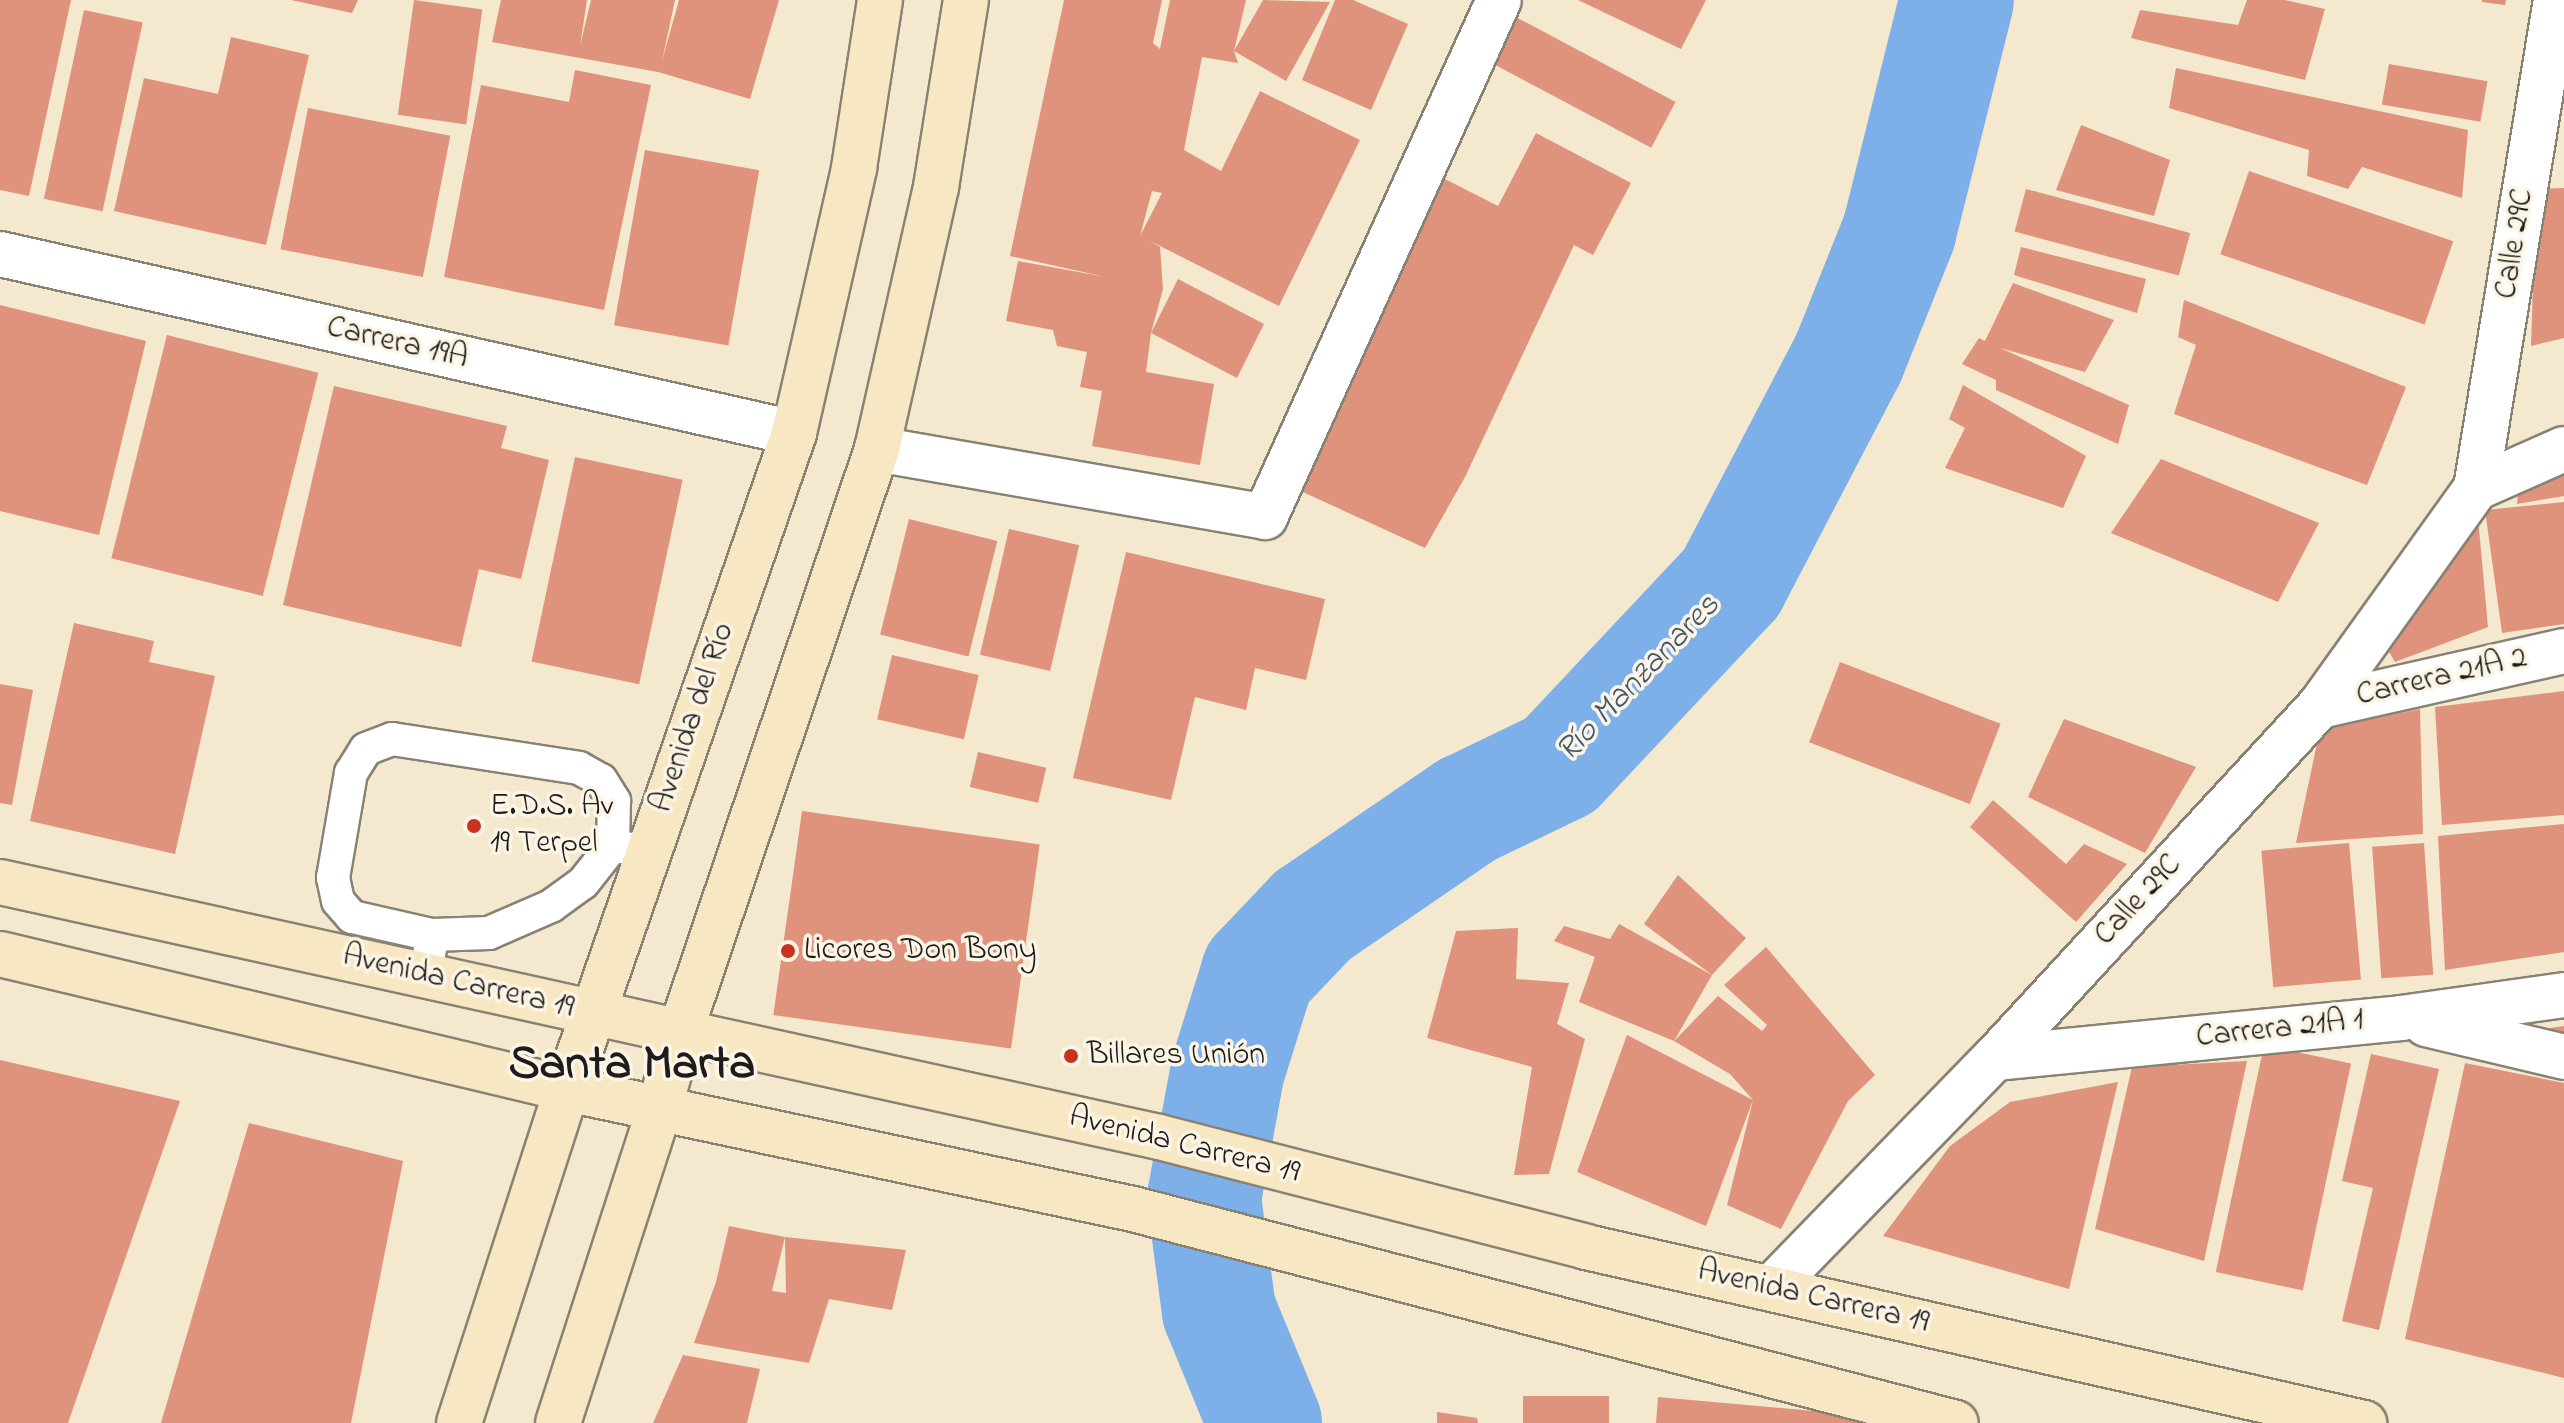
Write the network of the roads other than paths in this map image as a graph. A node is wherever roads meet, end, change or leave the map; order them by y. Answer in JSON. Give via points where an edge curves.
{"nodes":[{"id":1,"x":880,"y":0,"type":"edge"},
{"id":2,"x":966,"y":0,"type":"edge"},
{"id":3,"x":2556,"y":0,"type":"edge"},
{"id":4,"x":1484,"y":4,"type":"edge"},
{"id":5,"x":0,"y":254,"type":"edge"},
{"id":6,"x":794,"y":433,"type":"junction"},
{"id":7,"x":877,"y":449,"type":"junction"},
{"id":8,"x":2564,"y":449,"type":"edge"},
{"id":9,"x":2476,"y":488,"type":"junction"},
{"id":10,"x":2564,"y":651,"type":"edge"},
{"id":11,"x":2320,"y":706,"type":"junction"},
{"id":12,"x":630,"y":849,"type":"junction"},
{"id":13,"x":0,"y":882,"type":"edge"},
{"id":14,"x":0,"y":954,"type":"edge"},
{"id":15,"x":429,"y":955,"type":"junction"},
{"id":16,"x":2564,"y":995,"type":"edge"},
{"id":17,"x":596,"y":1013,"type":"junction"},
{"id":18,"x":2401,"y":1018,"type":"junction"},
{"id":19,"x":680,"y":1033,"type":"junction"},
{"id":20,"x":2564,"y":1057,"type":"edge"},
{"id":21,"x":1995,"y":1058,"type":"junction"},
{"id":22,"x":567,"y":1089,"type":"junction"},
{"id":23,"x":660,"y":1107,"type":"junction"},
{"id":24,"x":1771,"y":1288,"type":"junction"},
{"id":25,"x":459,"y":1423,"type":"edge"},
{"id":26,"x":558,"y":1423,"type":"edge"},
{"id":27,"x":1956,"y":1423,"type":"edge"},
{"id":28,"x":2364,"y":1423,"type":"edge"}],
"edges":[{"from":1,"to":6,"type":"main road","name":"Avenida del Río","via":[[854,168]]},
{"from":2,"to":7,"type":"main road","via":[[936,187]]},
{"from":3,"to":9,"type":"street","name":"Calle 29C"},
{"from":4,"to":7,"type":"street","via":[[1265,517]]},
{"from":5,"to":6,"type":"street","name":"Carrera 19A"},
{"from":6,"to":12,"type":"main road","name":"Avenida del Río"},
{"from":7,"to":19,"type":"main road"},
{"from":8,"to":9,"type":"street"},
{"from":9,"to":11,"type":"street","name":"Calle 29C"},
{"from":10,"to":11,"type":"street","name":"Carrera 21A 2"},
{"from":11,"to":21,"type":"street","name":"Calle 29C"},
{"from":12,"to":15,"type":"lane","via":[[551,906]]},
{"from":12,"to":15,"type":"lane","via":[[601,780],[579,768],[392,739],[366,749],[351,773],[333,878],[338,901],[352,917]]},
{"from":12,"to":17,"type":"main road","name":"Avenida del Río"},
{"from":13,"to":15,"type":"main road","name":"Avenida Carrera 19"},
{"from":14,"to":22,"type":"main road"},
{"from":15,"to":17,"type":"main road","name":"Avenida Carrera 19"},
{"from":16,"to":18,"type":"street","name":"Carrera 21A 1"},
{"from":17,"to":19,"type":"main road","name":"Avenida Carrera 19"},
{"from":17,"to":22,"type":"main road","name":"Avenida del Río"},
{"from":18,"to":20,"type":"street"},
{"from":18,"to":21,"type":"street","name":"Carrera 21A 1"},
{"from":19,"to":23,"type":"main road"},
{"from":19,"to":24,"type":"main road","name":"Avenida Carrera 19","via":[[1159,1137],[1586,1247]]},
{"from":21,"to":24,"type":"street","name":"Calle 29C"},
{"from":22,"to":23,"type":"main road"},
{"from":22,"to":25,"type":"main road","name":"Avenida del Río"},
{"from":23,"to":26,"type":"main road"},
{"from":23,"to":27,"type":"main road","via":[[1133,1209]]},
{"from":24,"to":28,"type":"main road","name":"Avenida Carrera 19"}]}
